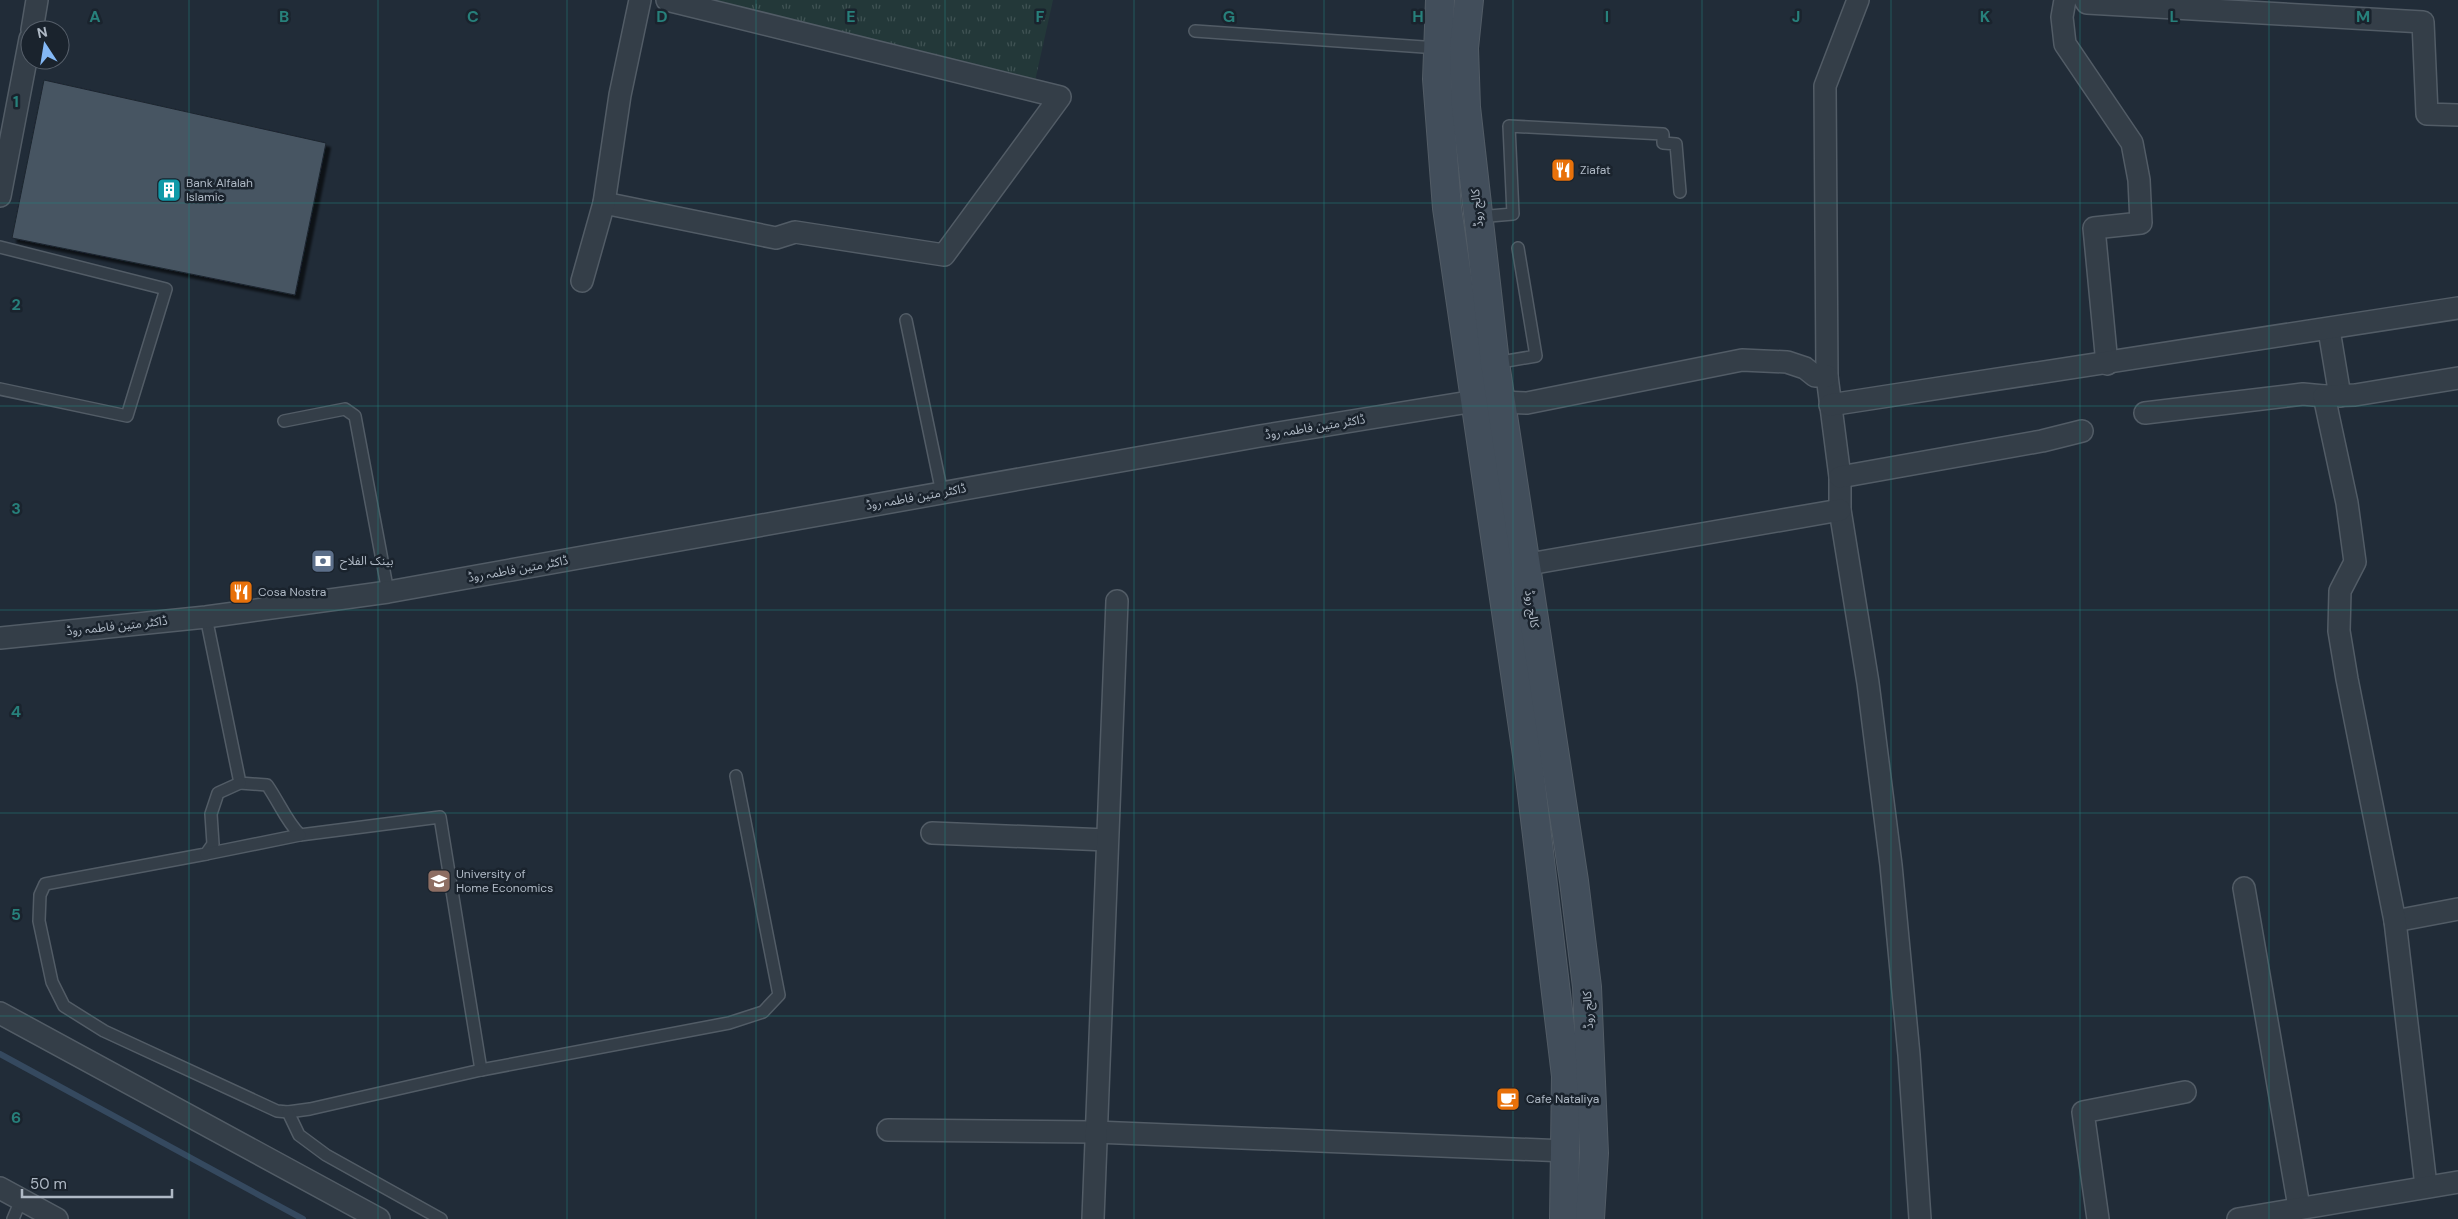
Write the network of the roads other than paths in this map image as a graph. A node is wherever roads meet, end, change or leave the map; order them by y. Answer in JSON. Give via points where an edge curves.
{"nodes":[{"id":1,"x":37,"y":0,"type":"edge"},
{"id":2,"x":640,"y":0,"type":"edge"},
{"id":3,"x":667,"y":0,"type":"edge"},
{"id":4,"x":1440,"y":0,"type":"edge"},
{"id":5,"x":1470,"y":0,"type":"edge"},
{"id":6,"x":1858,"y":0,"type":"edge"},
{"id":7,"x":2065,"y":0,"type":"edge"},
{"id":8,"x":2085,"y":0,"type":"edge"},
{"id":9,"x":34,"y":20,"type":"edge"},
{"id":10,"x":1196,"y":31,"type":"dead end"},
{"id":11,"x":1438,"y":48,"type":"junction"},
{"id":12,"x":24,"y":70,"type":"edge"},
{"id":13,"x":2458,"y":115,"type":"edge"},
{"id":14,"x":1680,"y":192,"type":"dead end"},
{"id":15,"x":0,"y":196,"type":"edge"},
{"id":16,"x":604,"y":203,"type":"junction"},
{"id":17,"x":1478,"y":217,"type":"junction"},
{"id":18,"x":0,"y":247,"type":"edge"},
{"id":19,"x":1518,"y":248,"type":"dead end"},
{"id":20,"x":582,"y":281,"type":"dead end"},
{"id":21,"x":2458,"y":308,"type":"edge"},
{"id":22,"x":906,"y":320,"type":"dead end"},
{"id":23,"x":2328,"y":330,"type":"junction"},
{"id":24,"x":1495,"y":363,"type":"junction"},
{"id":25,"x":2107,"y":364,"type":"junction"},
{"id":26,"x":1827,"y":376,"type":"junction"},
{"id":27,"x":2458,"y":378,"type":"edge"},
{"id":28,"x":0,"y":389,"type":"edge"},
{"id":29,"x":2333,"y":389,"type":"junction"},
{"id":30,"x":1488,"y":401,"type":"junction"},
{"id":31,"x":1831,"y":412,"type":"junction"},
{"id":32,"x":2145,"y":413,"type":"dead end"},
{"id":33,"x":284,"y":421,"type":"dead end"},
{"id":34,"x":2082,"y":432,"type":"dead end"},
{"id":35,"x":1840,"y":477,"type":"junction"},
{"id":36,"x":942,"y":493,"type":"junction"},
{"id":37,"x":1840,"y":510,"type":"junction"},
{"id":38,"x":1512,"y":567,"type":"junction"},
{"id":39,"x":388,"y":592,"type":"junction"},
{"id":40,"x":1117,"y":601,"type":"dead end"},
{"id":41,"x":206,"y":617,"type":"junction"},
{"id":42,"x":0,"y":638,"type":"edge"},
{"id":43,"x":736,"y":776,"type":"dead end"},
{"id":44,"x":240,"y":783,"type":"junction"},
{"id":45,"x":932,"y":833,"type":"dead end"},
{"id":46,"x":300,"y":835,"type":"junction"},
{"id":47,"x":1107,"y":840,"type":"junction"},
{"id":48,"x":206,"y":854,"type":"junction"},
{"id":49,"x":2244,"y":888,"type":"dead end"},
{"id":50,"x":2458,"y":909,"type":"edge"},
{"id":51,"x":2395,"y":921,"type":"junction"},
{"id":52,"x":0,"y":1013,"type":"edge"},
{"id":53,"x":481,"y":1070,"type":"junction"},
{"id":54,"x":2185,"y":1092,"type":"dead end"},
{"id":55,"x":288,"y":1112,"type":"junction"},
{"id":56,"x":888,"y":1130,"type":"dead end"},
{"id":57,"x":1095,"y":1132,"type":"junction"},
{"id":58,"x":1566,"y":1151,"type":"junction"},
{"id":59,"x":2458,"y":1182,"type":"edge"},
{"id":60,"x":2426,"y":1186,"type":"junction"},
{"id":61,"x":0,"y":1188,"type":"edge"},
{"id":62,"x":2299,"y":1207,"type":"junction"},
{"id":63,"x":17,"y":1209,"type":"edge"},
{"id":64,"x":57,"y":1219,"type":"edge"},
{"id":65,"x":378,"y":1219,"type":"edge"},
{"id":66,"x":442,"y":1219,"type":"edge"},
{"id":67,"x":1093,"y":1219,"type":"edge"},
{"id":68,"x":1564,"y":1219,"type":"edge"},
{"id":69,"x":1590,"y":1219,"type":"edge"},
{"id":70,"x":1920,"y":1219,"type":"edge"},
{"id":71,"x":2098,"y":1219,"type":"edge"},
{"id":72,"x":2238,"y":1219,"type":"edge"}],
"edges":[{"from":1,"to":9,"type":"street"},
{"from":2,"to":16,"type":"street","via":[[620,95]]},
{"from":3,"to":16,"type":"street","via":[[1060,97],[944,255],[795,232],[776,238]]},
{"from":4,"to":11,"type":"main road","name":"کالج روڈ"},
{"from":5,"to":17,"type":"main road","name":"کالج روڈ","via":[[1464,48],[1466,107]]},
{"from":6,"to":26,"type":"street","via":[[1826,86]]},
{"from":7,"to":25,"type":"street","via":[[2062,17],[2065,44],[2132,143],[2139,180],[2141,223],[2094,228]]},
{"from":8,"to":13,"type":"street","via":[[2087,3],[2423,22],[2427,114]]},
{"from":10,"to":11,"type":"lane"},
{"from":11,"to":30,"type":"main road","name":"کالج روڈ","via":[[1438,104],[1447,208]]},
{"from":12,"to":15,"type":"street"},
{"from":14,"to":17,"type":"lane","via":[[1676,144],[1663,143],[1663,134],[1509,126],[1513,214]]},
{"from":16,"to":20,"type":"street"},
{"from":17,"to":24,"type":"main road","name":"کالج روڈ"},
{"from":18,"to":28,"type":"lane","via":[[166,288],[127,416]]},
{"from":19,"to":24,"type":"lane","via":[[1536,356]]},
{"from":21,"to":23,"type":"street"},
{"from":22,"to":36,"type":"lane"},
{"from":23,"to":25,"type":"street"},
{"from":23,"to":29,"type":"street"},
{"from":24,"to":30,"type":"main road","name":"کالج روڈ"},
{"from":25,"to":31,"type":"street"},
{"from":26,"to":30,"type":"street","name":"ڈاکٹر متین فاطمہ روڈ","via":[[1815,376],[1805,368],[1787,362],[1742,360],[1528,403]]},
{"from":26,"to":31,"type":"street"},
{"from":27,"to":29,"type":"street","via":[[2355,395]]},
{"from":29,"to":32,"type":"street"},
{"from":29,"to":51,"type":"street","via":[[2355,562],[2340,591],[2340,631]]},
{"from":30,"to":36,"type":"street","name":"ڈاکٹر متین فاطمہ روڈ","via":[[1260,436]]},
{"from":30,"to":38,"type":"main road","name":"کالج روڈ"},
{"from":31,"to":35,"type":"street"},
{"from":33,"to":39,"type":"lane","via":[[345,409],[355,416]]},
{"from":34,"to":35,"type":"street"},
{"from":35,"to":37,"type":"street"},
{"from":36,"to":39,"type":"street","name":"ڈاکٹر متین فاطمہ روڈ"},
{"from":37,"to":38,"type":"street"},
{"from":37,"to":70,"type":"street","via":[[1868,683],[1891,865]]},
{"from":38,"to":58,"type":"main road","name":"کالج روڈ","via":[[1529,769],[1564,1057]]},
{"from":38,"to":69,"type":"main road","name":"کالج روڈ","via":[[1574,881],[1587,986],[1594,1153]]},
{"from":39,"to":41,"type":"street","name":"ڈاکٹر متین فاطمہ روڈ"},
{"from":40,"to":47,"type":"street"},
{"from":41,"to":42,"type":"street","name":"ڈاکٹر متین فاطمہ روڈ"},
{"from":41,"to":44,"type":"lane"},
{"from":43,"to":53,"type":"lane","via":[[778,996],[763,1012],[730,1023]]},
{"from":44,"to":46,"type":"lane","via":[[267,785],[283,807],[289,824]]},
{"from":44,"to":48,"type":"lane","via":[[218,793],[211,814],[214,844]]},
{"from":45,"to":47,"type":"street"},
{"from":46,"to":48,"type":"lane"},
{"from":46,"to":53,"type":"lane","via":[[440,816]]},
{"from":47,"to":57,"type":"street"},
{"from":48,"to":55,"type":"lane","via":[[45,884],[40,896],[39,921],[52,982],[64,1006],[104,1031],[277,1111]]},
{"from":49,"to":62,"type":"street"},
{"from":50,"to":51,"type":"street"},
{"from":51,"to":60,"type":"street"},
{"from":52,"to":65,"type":"street"},
{"from":53,"to":55,"type":"lane","via":[[310,1110]]},
{"from":54,"to":71,"type":"street","via":[[2083,1112]]},
{"from":55,"to":66,"type":"lane","via":[[299,1135],[326,1155]]},
{"from":56,"to":57,"type":"street"},
{"from":57,"to":58,"type":"street"},
{"from":57,"to":67,"type":"street"},
{"from":58,"to":68,"type":"main road","name":"کالج روڈ"},
{"from":59,"to":60,"type":"street"},
{"from":60,"to":62,"type":"street"},
{"from":61,"to":63,"type":"street"},
{"from":62,"to":72,"type":"street"},
{"from":63,"to":64,"type":"street"}]}
